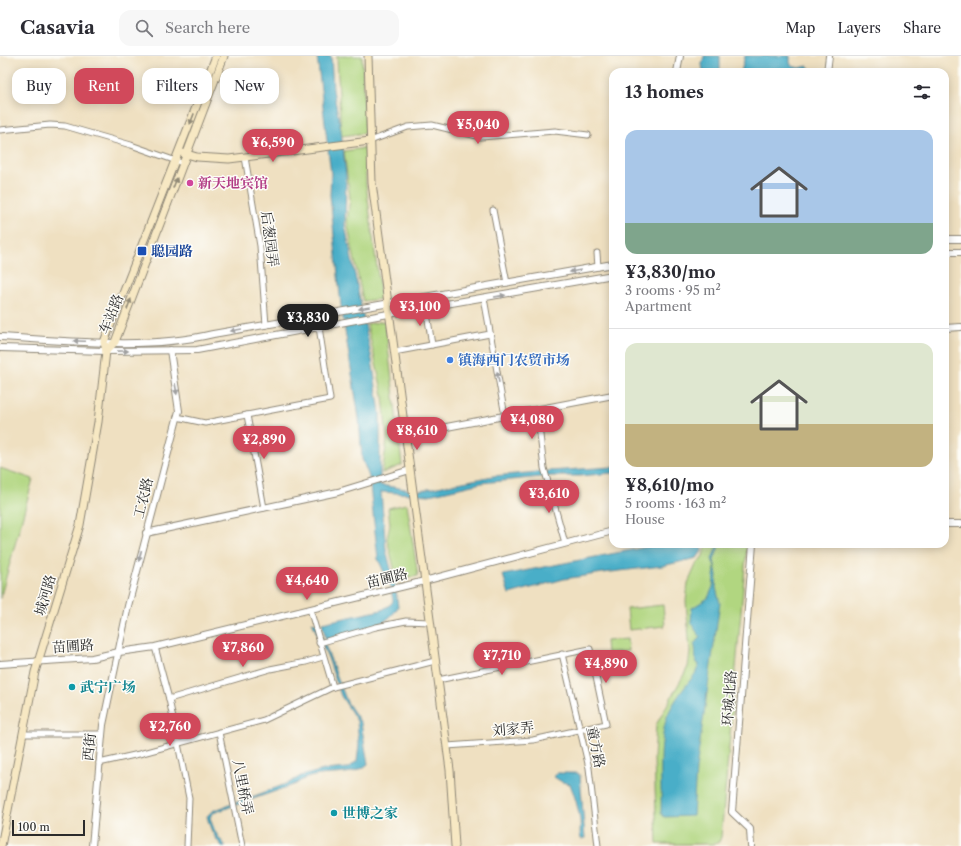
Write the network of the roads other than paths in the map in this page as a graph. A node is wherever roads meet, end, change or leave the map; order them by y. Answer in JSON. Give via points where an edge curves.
{"nodes":[{"id":1,"x":216,"y":56,"type":"edge"},
{"id":2,"x":224,"y":56,"type":"edge"},
{"id":3,"x":368,"y":56,"type":"edge"},
{"id":4,"x":680,"y":56,"type":"edge"},
{"id":5,"x":829,"y":56,"type":"edge"},
{"id":6,"x":678,"y":68,"type":"edge"},
{"id":7,"x":828,"y":68,"type":"edge"},
{"id":8,"x":0,"y":130,"type":"edge"},
{"id":9,"x":588,"y":135,"type":"dead end"},
{"id":10,"x":370,"y":141,"type":"junction"},
{"id":11,"x":183,"y":153,"type":"junction"},
{"id":12,"x":245,"y":157,"type":"junction"},
{"id":13,"x":179,"y":162,"type":"junction"},
{"id":14,"x":493,"y":210,"type":"dead end"},
{"id":15,"x":949,"y":238,"type":"edge"},
{"id":16,"x":961,"y":238,"type":"edge"},
{"id":17,"x":949,"y":252,"type":"edge"},
{"id":18,"x":961,"y":252,"type":"edge"},
{"id":19,"x":597,"y":253,"type":"dead end"},
{"id":20,"x":609,"y":265,"type":"edge"},
{"id":21,"x":598,"y":267,"type":"junction"},
{"id":22,"x":609,"y":276,"type":"edge"},
{"id":23,"x":507,"y":283,"type":"junction"},
{"id":24,"x":484,"y":298,"type":"junction"},
{"id":25,"x":388,"y":304,"type":"junction"},
{"id":26,"x":426,"y":307,"type":"junction"},
{"id":27,"x":389,"y":314,"type":"junction"},
{"id":28,"x":266,"y":325,"type":"junction"},
{"id":29,"x":319,"y":327,"type":"junction"},
{"id":30,"x":961,"y":327,"type":"edge"},
{"id":31,"x":949,"y":328,"type":"edge"},
{"id":32,"x":490,"y":334,"type":"junction"},
{"id":33,"x":0,"y":337,"type":"edge"},
{"id":34,"x":104,"y":342,"type":"junction"},
{"id":35,"x":115,"y":342,"type":"junction"},
{"id":36,"x":432,"y":345,"type":"junction"},
{"id":37,"x":0,"y":348,"type":"edge"},
{"id":38,"x":170,"y":350,"type":"junction"},
{"id":39,"x":106,"y":351,"type":"junction"},
{"id":40,"x":394,"y":352,"type":"junction"},
{"id":41,"x":609,"y":396,"type":"edge"},
{"id":42,"x":537,"y":410,"type":"junction"},
{"id":43,"x":248,"y":415,"type":"junction"},
{"id":44,"x":505,"y":416,"type":"junction"},
{"id":45,"x":177,"y":417,"type":"junction"},
{"id":46,"x":405,"y":435,"type":"junction"},
{"id":47,"x":410,"y":470,"type":"junction"},
{"id":48,"x":264,"y":508,"type":"junction"},
{"id":49,"x":949,"y":524,"type":"edge"},
{"id":50,"x":961,"y":524,"type":"edge"},
{"id":51,"x":609,"y":532,"type":"edge"},
{"id":52,"x":146,"y":534,"type":"junction"},
{"id":53,"x":565,"y":543,"type":"junction"},
{"id":54,"x":753,"y":548,"type":"edge"},
{"id":55,"x":425,"y":581,"type":"junction"},
{"id":56,"x":310,"y":609,"type":"junction"},
{"id":57,"x":430,"y":622,"type":"junction"},
{"id":58,"x":319,"y":643,"type":"junction"},
{"id":59,"x":155,"y":647,"type":"junction"},
{"id":60,"x":119,"y":652,"type":"junction"},
{"id":61,"x":562,"y":654,"type":"junction"},
{"id":62,"x":323,"y":657,"type":"junction"},
{"id":63,"x":39,"y":661,"type":"junction"},
{"id":64,"x":435,"y":661,"type":"junction"},
{"id":65,"x":0,"y":664,"type":"edge"},
{"id":66,"x":438,"y":680,"type":"junction"},
{"id":67,"x":333,"y":687,"type":"junction"},
{"id":68,"x":169,"y":699,"type":"junction"},
{"id":69,"x":580,"y":730,"type":"junction"},
{"id":70,"x":219,"y":732,"type":"junction"},
{"id":71,"x":23,"y":734,"type":"junction"},
{"id":72,"x":102,"y":734,"type":"junction"},
{"id":73,"x":178,"y":743,"type":"junction"},
{"id":74,"x":447,"y":746,"type":"junction"},
{"id":75,"x":99,"y":763,"type":"junction"},
{"id":76,"x":1,"y":846,"type":"edge"},
{"id":77,"x":92,"y":846,"type":"edge"},
{"id":78,"x":188,"y":846,"type":"edge"},
{"id":79,"x":242,"y":846,"type":"edge"},
{"id":80,"x":455,"y":846,"type":"edge"},
{"id":81,"x":598,"y":846,"type":"edge"},
{"id":82,"x":751,"y":846,"type":"edge"}],
"edges":[{"from":1,"to":11,"type":"main road","name":"车站路","one_way":true},
{"from":2,"to":11,"type":"main road","name":"车站路"},
{"from":3,"to":10,"type":"main road"},
{"from":4,"to":6,"type":"street"},
{"from":5,"to":7,"type":"street"},
{"from":8,"to":13,"type":"street","via":[[65,126]]},
{"from":9,"to":10,"type":"street","via":[[555,131],[481,137],[432,125],[408,127]]},
{"from":10,"to":12,"type":"main road"},
{"from":10,"to":25,"type":"main road","via":[[372,183]]},
{"from":11,"to":12,"type":"main road","via":[[204,158]]},
{"from":11,"to":13,"type":"main road","name":"车站路"},
{"from":12,"to":28,"type":"street","name":"后葱园弄","via":[[260,246]]},
{"from":13,"to":34,"type":"main road","name":"车站路"},
{"from":35,"to":13,"type":"main road","name":"车站路","one_way":true},
{"from":14,"to":23,"type":"street"},
{"from":15,"to":16,"type":"street"},
{"from":17,"to":18,"type":"street"},
{"from":19,"to":21,"type":"street"},
{"from":20,"to":21,"type":"street"},
{"from":21,"to":23,"type":"street","one_way":true},
{"from":24,"to":22,"type":"street","one_way":true},
{"from":23,"to":25,"type":"street"},
{"from":24,"to":26,"type":"street"},
{"from":24,"to":32,"type":"street"},
{"from":25,"to":27,"type":"main road"},
{"from":25,"to":28,"type":"street","one_way":true},
{"from":26,"to":27,"type":"street"},
{"from":26,"to":36,"type":"street"},
{"from":27,"to":29,"type":"street"},
{"from":27,"to":40,"type":"main road"},
{"from":28,"to":35,"type":"street","one_way":true,"via":[[187,341]]},
{"from":29,"to":38,"type":"street","via":[[197,350]]},
{"from":29,"to":43,"type":"street","via":[[330,399]]},
{"from":30,"to":31,"type":"street"},
{"from":32,"to":36,"type":"street"},
{"from":44,"to":32,"type":"street","one_way":true},
{"from":34,"to":33,"type":"street","one_way":true},
{"from":34,"to":35,"type":"street"},
{"from":34,"to":39,"type":"main road","name":"车站路"},
{"from":35,"to":39,"type":"main road","name":"车站路"},
{"from":36,"to":40,"type":"street"},
{"from":37,"to":39,"type":"street"},
{"from":39,"to":38,"type":"street","one_way":true},
{"from":38,"to":45,"type":"street","name":"工农路","one_way":true,"via":[[179,411]]},
{"from":39,"to":63,"type":"main road","name":"城河路","via":[[98,422],[80,525]]},
{"from":40,"to":46,"type":"main road"},
{"from":41,"to":42,"type":"street"},
{"from":42,"to":44,"type":"street"},
{"from":42,"to":53,"type":"street","via":[[544,468]]},
{"from":43,"to":45,"type":"street","via":[[205,423]]},
{"from":43,"to":48,"type":"street"},
{"from":44,"to":46,"type":"street"},
{"from":45,"to":52,"type":"street","name":"工农路"},
{"from":46,"to":47,"type":"main road"},
{"from":47,"to":48,"type":"street","via":[[338,492]]},
{"from":47,"to":55,"type":"main road"},
{"from":48,"to":52,"type":"street"},
{"from":49,"to":50,"type":"street"},
{"from":51,"to":53,"type":"street","name":"苗圃路"},
{"from":52,"to":60,"type":"street","name":"工农路","one_way":true},
{"from":53,"to":55,"type":"street","name":"苗圃路"},
{"from":54,"to":82,"type":"street","name":"环城北路","via":[[732,812],[750,829]]},
{"from":55,"to":56,"type":"street","name":"苗圃路"},
{"from":55,"to":57,"type":"main road"},
{"from":56,"to":58,"type":"street"},
{"from":56,"to":59,"type":"street","name":"苗圃路"},
{"from":57,"to":58,"type":"street","via":[[406,621]]},
{"from":57,"to":64,"type":"main road"},
{"from":58,"to":62,"type":"street"},
{"from":59,"to":60,"type":"street","name":"苗圃路"},
{"from":59,"to":68,"type":"street"},
{"from":60,"to":63,"type":"street","name":"苗圃路","via":[[92,658]]},
{"from":60,"to":72,"type":"street","name":"西街"},
{"from":61,"to":66,"type":"street"},
{"from":61,"to":69,"type":"street","name":"童方路"},
{"from":61,"to":69,"type":"street","name":"刘家弄","via":[[590,649],[606,724]]},
{"from":62,"to":67,"type":"street"},
{"from":62,"to":68,"type":"street","via":[[270,669]]},
{"from":63,"to":65,"type":"street","name":"苗圃路"},
{"from":63,"to":71,"type":"main road","name":"城河路"},
{"from":64,"to":66,"type":"main road"},
{"from":64,"to":67,"type":"street"},
{"from":66,"to":74,"type":"main road"},
{"from":67,"to":70,"type":"street","via":[[264,720]]},
{"from":68,"to":73,"type":"street"},
{"from":69,"to":74,"type":"street","name":"刘家弄","via":[[533,740]]},
{"from":69,"to":81,"type":"street","name":"童方路","via":[[589,768]]},
{"from":70,"to":73,"type":"street"},
{"from":70,"to":79,"type":"street","name":"八里桥弄"},
{"from":71,"to":72,"type":"street"},
{"from":71,"to":76,"type":"main road","name":"城河路"},
{"from":72,"to":75,"type":"street","name":"西街"},
{"from":73,"to":75,"type":"street"},
{"from":73,"to":78,"type":"street","via":[[189,798]]},
{"from":74,"to":80,"type":"main road"},
{"from":75,"to":77,"type":"street","name":"西街"}]}
